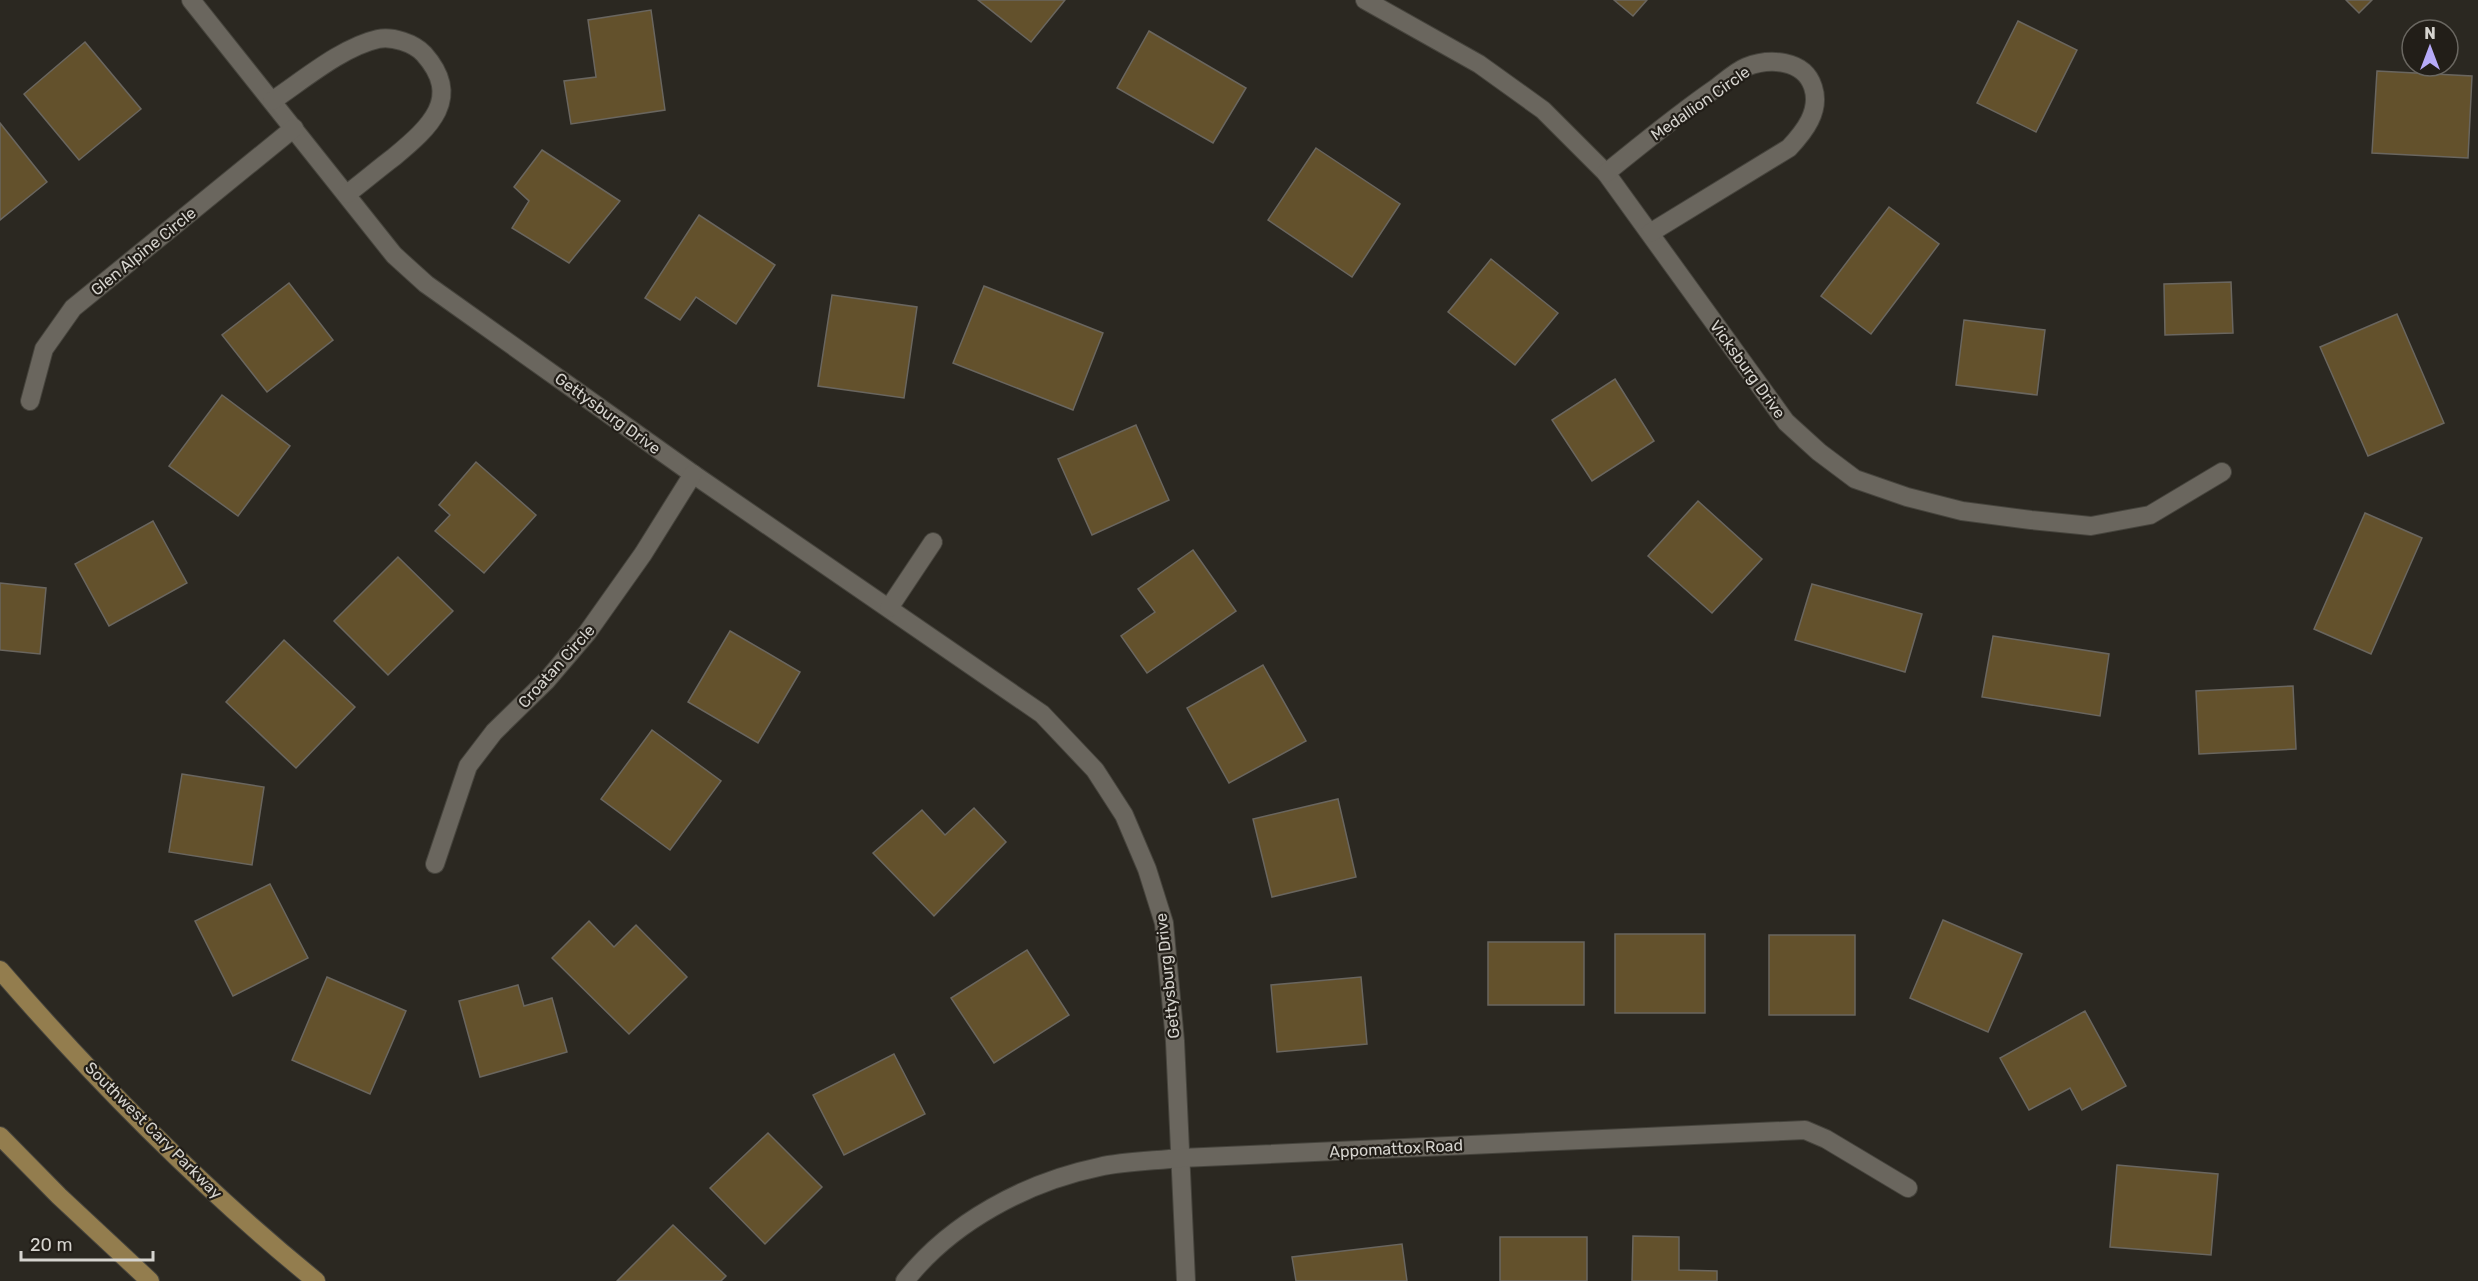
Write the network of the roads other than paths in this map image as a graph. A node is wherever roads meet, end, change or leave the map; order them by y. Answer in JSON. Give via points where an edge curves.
{"nodes":[{"id":1,"x":190,"y":0,"type":"edge"},
{"id":2,"x":1365,"y":0,"type":"edge"},
{"id":3,"x":272,"y":101,"type":"junction"},
{"id":4,"x":294,"y":128,"type":"junction"},
{"id":5,"x":1606,"y":173,"type":"junction"},
{"id":6,"x":348,"y":194,"type":"junction"},
{"id":7,"x":1650,"y":233,"type":"junction"},
{"id":8,"x":30,"y":401,"type":"dead end"},
{"id":9,"x":2222,"y":472,"type":"dead end"},
{"id":10,"x":693,"y":474,"type":"junction"},
{"id":11,"x":933,"y":542,"type":"dead end"},
{"id":12,"x":889,"y":608,"type":"junction"},
{"id":13,"x":435,"y":864,"type":"dead end"},
{"id":14,"x":0,"y":970,"type":"edge"},
{"id":15,"x":0,"y":1136,"type":"edge"},
{"id":16,"x":1181,"y":1158,"type":"junction"},
{"id":17,"x":1908,"y":1188,"type":"dead end"},
{"id":18,"x":150,"y":1281,"type":"edge"},
{"id":19,"x":316,"y":1281,"type":"edge"},
{"id":20,"x":905,"y":1281,"type":"edge"},
{"id":21,"x":1186,"y":1281,"type":"edge"}],
"edges":[{"from":1,"to":3,"type":"street","name":"Gettysburg Drive"},
{"from":2,"to":5,"type":"street","name":"Vicksburg Drive","via":[[1479,64],[1543,110]]},
{"from":3,"to":4,"type":"street","name":"Gettysburg Drive"},
{"from":3,"to":6,"type":"street","via":[[334,59],[380,38],[400,40],[421,50],[436,68],[442,99],[437,114],[422,134]]},
{"from":4,"to":6,"type":"street","name":"Gettysburg Drive"},
{"from":4,"to":8,"type":"street","name":"Glen Alpine Circle","via":[[73,308],[44,349]]},
{"from":5,"to":7,"type":"street","name":"Vicksburg Drive"},
{"from":5,"to":7,"type":"street","name":"Medallion Circle","via":[[1686,108],[1745,67],[1784,61],[1805,73],[1814,88],[1814,110],[1806,129],[1789,148]]},
{"from":6,"to":10,"type":"street","name":"Gettysburg Drive","via":[[394,255],[426,284]]},
{"from":7,"to":9,"type":"street","name":"Vicksburg Drive","via":[[1786,422],[1855,478],[1907,498],[1962,511],[2091,526],[2150,515]]},
{"from":10,"to":12,"type":"street","name":"Gettysburg Drive"},
{"from":10,"to":13,"type":"street","name":"Croatan Circle","via":[[587,633],[547,680],[494,732],[468,766]]},
{"from":11,"to":12,"type":"street"},
{"from":12,"to":16,"type":"street","name":"Gettysburg Drive","via":[[1042,714],[1095,770],[1124,815],[1148,869],[1164,923]]},
{"from":14,"to":19,"type":"main road","name":"Southwest Cary Parkway","via":[[156,1136]]},
{"from":15,"to":18,"type":"main road"},
{"from":16,"to":17,"type":"street","name":"Appomattox Road","via":[[1805,1130],[1826,1138]]},
{"from":16,"to":20,"type":"street","name":"Appomattox Road","via":[[1100,1166],[1044,1182],[954,1233],[919,1263]]},
{"from":16,"to":21,"type":"street","name":"Gettysburg Drive"}]}
